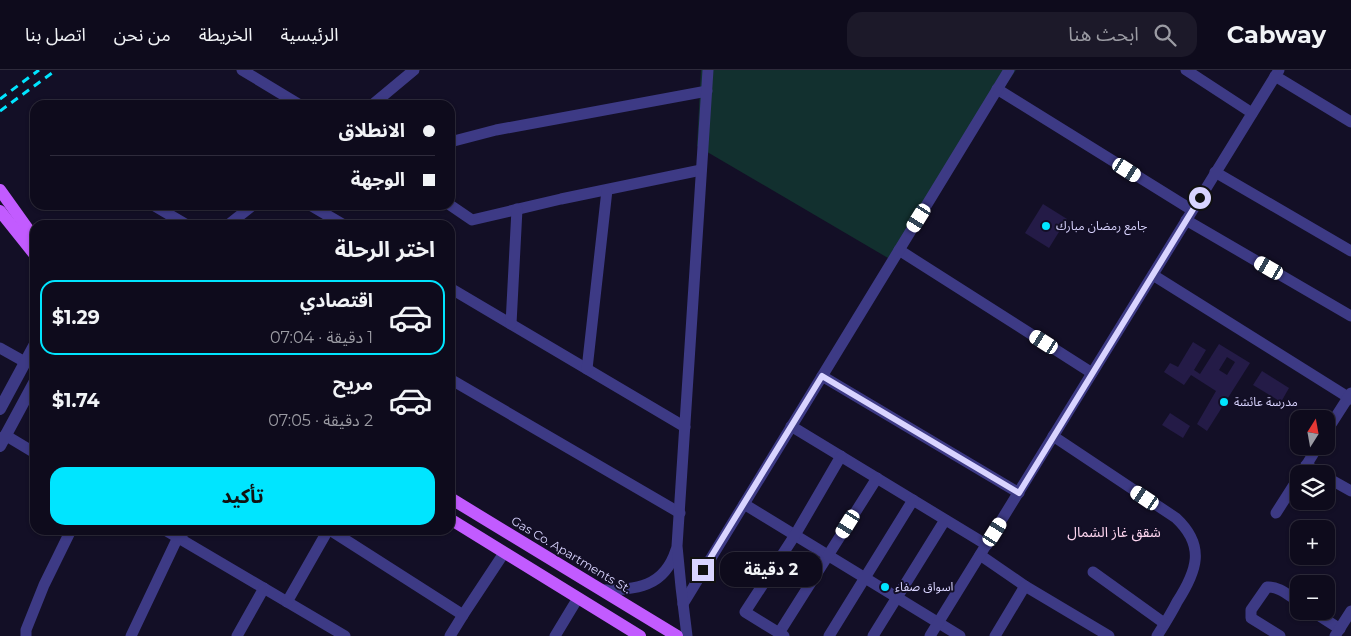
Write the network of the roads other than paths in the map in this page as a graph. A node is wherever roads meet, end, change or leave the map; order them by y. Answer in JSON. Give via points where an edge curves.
{"nodes":[{"id":1,"x":242,"y":70,"type":"edge"},
{"id":2,"x":708,"y":70,"type":"edge"},
{"id":3,"x":1009,"y":70,"type":"edge"},
{"id":4,"x":1186,"y":70,"type":"edge"},
{"id":5,"x":407,"y":72,"type":"edge"},
{"id":6,"x":1277,"y":73,"type":"edge"},
{"id":7,"x":997,"y":89,"type":"junction"},
{"id":8,"x":707,"y":91,"type":"junction"},
{"id":9,"x":292,"y":100,"type":"edge"},
{"id":10,"x":377,"y":100,"type":"edge"},
{"id":11,"x":1252,"y":114,"type":"junction"},
{"id":12,"x":1351,"y":122,"type":"edge"},
{"id":13,"x":455,"y":141,"type":"edge"},
{"id":14,"x":701,"y":170,"type":"junction"},
{"id":15,"x":1216,"y":172,"type":"junction"},
{"id":16,"x":0,"y":190,"type":"edge"},
{"id":17,"x":607,"y":190,"type":"junction"},
{"id":18,"x":455,"y":208,"type":"edge"},
{"id":19,"x":517,"y":209,"type":"junction"},
{"id":20,"x":161,"y":210,"type":"edge"},
{"id":21,"x":247,"y":210,"type":"edge"},
{"id":22,"x":318,"y":210,"type":"edge"},
{"id":23,"x":0,"y":211,"type":"edge"},
{"id":24,"x":1189,"y":215,"type":"junction"},
{"id":25,"x":178,"y":220,"type":"edge"},
{"id":26,"x":234,"y":220,"type":"edge"},
{"id":27,"x":336,"y":220,"type":"edge"},
{"id":28,"x":30,"y":232,"type":"edge"},
{"id":29,"x":30,"y":249,"type":"edge"},
{"id":30,"x":899,"y":250,"type":"junction"},
{"id":31,"x":1351,"y":251,"type":"edge"},
{"id":32,"x":1152,"y":275,"type":"junction"},
{"id":33,"x":455,"y":291,"type":"edge"},
{"id":34,"x":1351,"y":316,"type":"edge"},
{"id":35,"x":511,"y":324,"type":"junction"},
{"id":36,"x":0,"y":348,"type":"edge"},
{"id":37,"x":30,"y":353,"type":"edge"},
{"id":38,"x":25,"y":362,"type":"junction"},
{"id":39,"x":587,"y":369,"type":"junction"},
{"id":40,"x":1092,"y":373,"type":"junction"},
{"id":41,"x":822,"y":376,"type":"junction"},
{"id":42,"x":455,"y":382,"type":"edge"},
{"id":43,"x":30,"y":390,"type":"edge"},
{"id":44,"x":1350,"y":396,"type":"edge"},
{"id":45,"x":0,"y":408,"type":"edge"},
{"id":46,"x":1335,"y":418,"type":"edge"},
{"id":47,"x":791,"y":426,"type":"junction"},
{"id":48,"x":685,"y":427,"type":"junction"},
{"id":49,"x":1053,"y":436,"type":"junction"},
{"id":50,"x":3,"y":441,"type":"edge"},
{"id":51,"x":30,"y":451,"type":"edge"},
{"id":52,"x":841,"y":456,"type":"junction"},
{"id":53,"x":877,"y":478,"type":"junction"},
{"id":54,"x":1335,"y":482,"type":"edge"},
{"id":55,"x":1290,"y":491,"type":"edge"},
{"id":56,"x":1351,"y":491,"type":"edge"},
{"id":57,"x":1019,"y":493,"type":"junction"},
{"id":58,"x":914,"y":500,"type":"junction"},
{"id":59,"x":455,"y":501,"type":"edge"},
{"id":60,"x":744,"y":504,"type":"junction"},
{"id":61,"x":464,"y":506,"type":"junction"},
{"id":62,"x":680,"y":513,"type":"junction"},
{"id":63,"x":1276,"y":513,"type":"dead end"},
{"id":64,"x":455,"y":516,"type":"edge"},
{"id":65,"x":945,"y":520,"type":"junction"},
{"id":66,"x":455,"y":522,"type":"edge"},
{"id":67,"x":69,"y":535,"type":"edge"},
{"id":68,"x":182,"y":535,"type":"edge"},
{"id":69,"x":184,"y":535,"type":"edge"},
{"id":70,"x":326,"y":535,"type":"edge"},
{"id":71,"x":337,"y":535,"type":"edge"},
{"id":72,"x":794,"y":535,"type":"junction"},
{"id":73,"x":987,"y":545,"type":"junction"},
{"id":74,"x":678,"y":546,"type":"junction"},
{"id":75,"x":504,"y":552,"type":"junction"},
{"id":76,"x":828,"y":555,"type":"junction"},
{"id":77,"x":980,"y":556,"type":"junction"},
{"id":78,"x":1093,"y":572,"type":"dead end"},
{"id":79,"x":865,"y":578,"type":"junction"},
{"id":80,"x":1025,"y":586,"type":"junction"},
{"id":81,"x":264,"y":588,"type":"junction"},
{"id":82,"x":603,"y":590,"type":"junction"},
{"id":83,"x":1290,"y":596,"type":"edge"},
{"id":84,"x":578,"y":598,"type":"junction"},
{"id":85,"x":897,"y":598,"type":"junction"},
{"id":86,"x":287,"y":602,"type":"junction"},
{"id":87,"x":683,"y":604,"type":"junction"},
{"id":88,"x":1351,"y":611,"type":"edge"},
{"id":89,"x":463,"y":615,"type":"junction"},
{"id":90,"x":1323,"y":620,"type":"edge"},
{"id":91,"x":939,"y":623,"type":"junction"},
{"id":92,"x":1164,"y":624,"type":"junction"},
{"id":93,"x":1337,"y":632,"type":"edge"},
{"id":94,"x":781,"y":634,"type":"edge"},
{"id":95,"x":26,"y":636,"type":"edge"},
{"id":96,"x":131,"y":636,"type":"edge"},
{"id":97,"x":237,"y":636,"type":"edge"},
{"id":98,"x":345,"y":636,"type":"edge"},
{"id":99,"x":450,"y":636,"type":"edge"},
{"id":100,"x":555,"y":636,"type":"edge"},
{"id":101,"x":640,"y":636,"type":"edge"},
{"id":102,"x":678,"y":636,"type":"edge"},
{"id":103,"x":687,"y":636,"type":"edge"},
{"id":104,"x":829,"y":636,"type":"edge"},
{"id":105,"x":873,"y":636,"type":"edge"},
{"id":106,"x":930,"y":636,"type":"edge"},
{"id":107,"x":960,"y":636,"type":"edge"},
{"id":108,"x":995,"y":636,"type":"edge"},
{"id":109,"x":1109,"y":636,"type":"edge"},
{"id":110,"x":1157,"y":636,"type":"edge"},
{"id":111,"x":1280,"y":636,"type":"edge"}],
"edges":[{"from":1,"to":9,"type":"street"},
{"from":2,"to":8,"type":"street"},
{"from":3,"to":7,"type":"street"},
{"from":4,"to":11,"type":"street"},
{"from":5,"to":10,"type":"street"},
{"from":6,"to":11,"type":"street"},
{"from":6,"to":12,"type":"street"},
{"from":7,"to":24,"type":"street"},
{"from":7,"to":30,"type":"street"},
{"from":8,"to":13,"type":"street","via":[[496,130]]},
{"from":8,"to":14,"type":"street"},
{"from":11,"to":15,"type":"street"},
{"from":14,"to":17,"type":"street"},
{"from":14,"to":48,"type":"street"},
{"from":15,"to":24,"type":"street"},
{"from":15,"to":31,"type":"street"},
{"from":16,"to":28,"type":"main road"},
{"from":17,"to":19,"type":"street"},
{"from":17,"to":39,"type":"street"},
{"from":18,"to":19,"type":"street","via":[[472,220]]},
{"from":19,"to":35,"type":"street"},
{"from":20,"to":25,"type":"street"},
{"from":21,"to":26,"type":"street"},
{"from":22,"to":27,"type":"street"},
{"from":23,"to":29,"type":"main road"},
{"from":24,"to":32,"type":"street"},
{"from":24,"to":34,"type":"street"},
{"from":30,"to":40,"type":"street"},
{"from":30,"to":41,"type":"street"},
{"from":32,"to":40,"type":"street"},
{"from":32,"to":44,"type":"street"},
{"from":33,"to":35,"type":"street"},
{"from":35,"to":39,"type":"street"},
{"from":36,"to":38,"type":"street"},
{"from":37,"to":38,"type":"street"},
{"from":38,"to":45,"type":"street"},
{"from":39,"to":48,"type":"street"},
{"from":40,"to":49,"type":"street"},
{"from":41,"to":47,"type":"street"},
{"from":41,"to":57,"type":"street"},
{"from":42,"to":62,"type":"street"},
{"from":43,"to":50,"type":"street"},
{"from":44,"to":46,"type":"street"},
{"from":47,"to":52,"type":"street"},
{"from":47,"to":60,"type":"street"},
{"from":48,"to":62,"type":"street"},
{"from":49,"to":57,"type":"street"},
{"from":49,"to":92,"type":"street","via":[[1176,518],[1192,538],[1196,550],[1192,575]]},
{"from":50,"to":51,"type":"street"},
{"from":52,"to":53,"type":"street"},
{"from":52,"to":72,"type":"street"},
{"from":53,"to":58,"type":"street"},
{"from":53,"to":76,"type":"street"},
{"from":54,"to":56,"type":"street"},
{"from":55,"to":63,"type":"street"},
{"from":57,"to":73,"type":"street"},
{"from":58,"to":65,"type":"street"},
{"from":58,"to":79,"type":"street"},
{"from":59,"to":61,"type":"main road","name":"Gas Co. Apartments St."},
{"from":60,"to":72,"type":"street"},
{"from":60,"to":87,"type":"street"},
{"from":61,"to":64,"type":"main road"},
{"from":61,"to":82,"type":"main road","name":"Gas Co. Apartments St."},
{"from":62,"to":74,"type":"street"},
{"from":65,"to":73,"type":"street"},
{"from":65,"to":85,"type":"street"},
{"from":66,"to":75,"type":"main road"},
{"from":67,"to":95,"type":"street","via":[[44,585]]},
{"from":68,"to":96,"type":"street"},
{"from":69,"to":81,"type":"street"},
{"from":70,"to":86,"type":"street"},
{"from":71,"to":89,"type":"street"},
{"from":72,"to":76,"type":"street"},
{"from":72,"to":94,"type":"street","via":[[745,612]]},
{"from":73,"to":77,"type":"street"},
{"from":74,"to":82,"type":"street","via":[[667,569],[655,580],[633,588]]},
{"from":74,"to":87,"type":"street"},
{"from":75,"to":84,"type":"main road"},
{"from":75,"to":89,"type":"street"},
{"from":76,"to":79,"type":"street"},
{"from":76,"to":94,"type":"street"},
{"from":77,"to":80,"type":"street"},
{"from":77,"to":91,"type":"street"},
{"from":78,"to":92,"type":"street"},
{"from":79,"to":85,"type":"street"},
{"from":79,"to":104,"type":"street"},
{"from":80,"to":108,"type":"street"},
{"from":80,"to":109,"type":"street"},
{"from":81,"to":86,"type":"street"},
{"from":81,"to":97,"type":"street"},
{"from":82,"to":102,"type":"main road","name":"Gas Co. Apartments St."},
{"from":83,"to":111,"type":"street","via":[[1277,588],[1267,587],[1250,610],[1251,618]]},
{"from":84,"to":100,"type":"street"},
{"from":84,"to":101,"type":"main road"},
{"from":85,"to":91,"type":"street"},
{"from":85,"to":105,"type":"street"},
{"from":86,"to":98,"type":"street"},
{"from":87,"to":103,"type":"street"},
{"from":88,"to":93,"type":"street"},
{"from":89,"to":99,"type":"street"},
{"from":90,"to":93,"type":"street"},
{"from":91,"to":106,"type":"street"},
{"from":91,"to":107,"type":"street"},
{"from":92,"to":110,"type":"street"}]}
